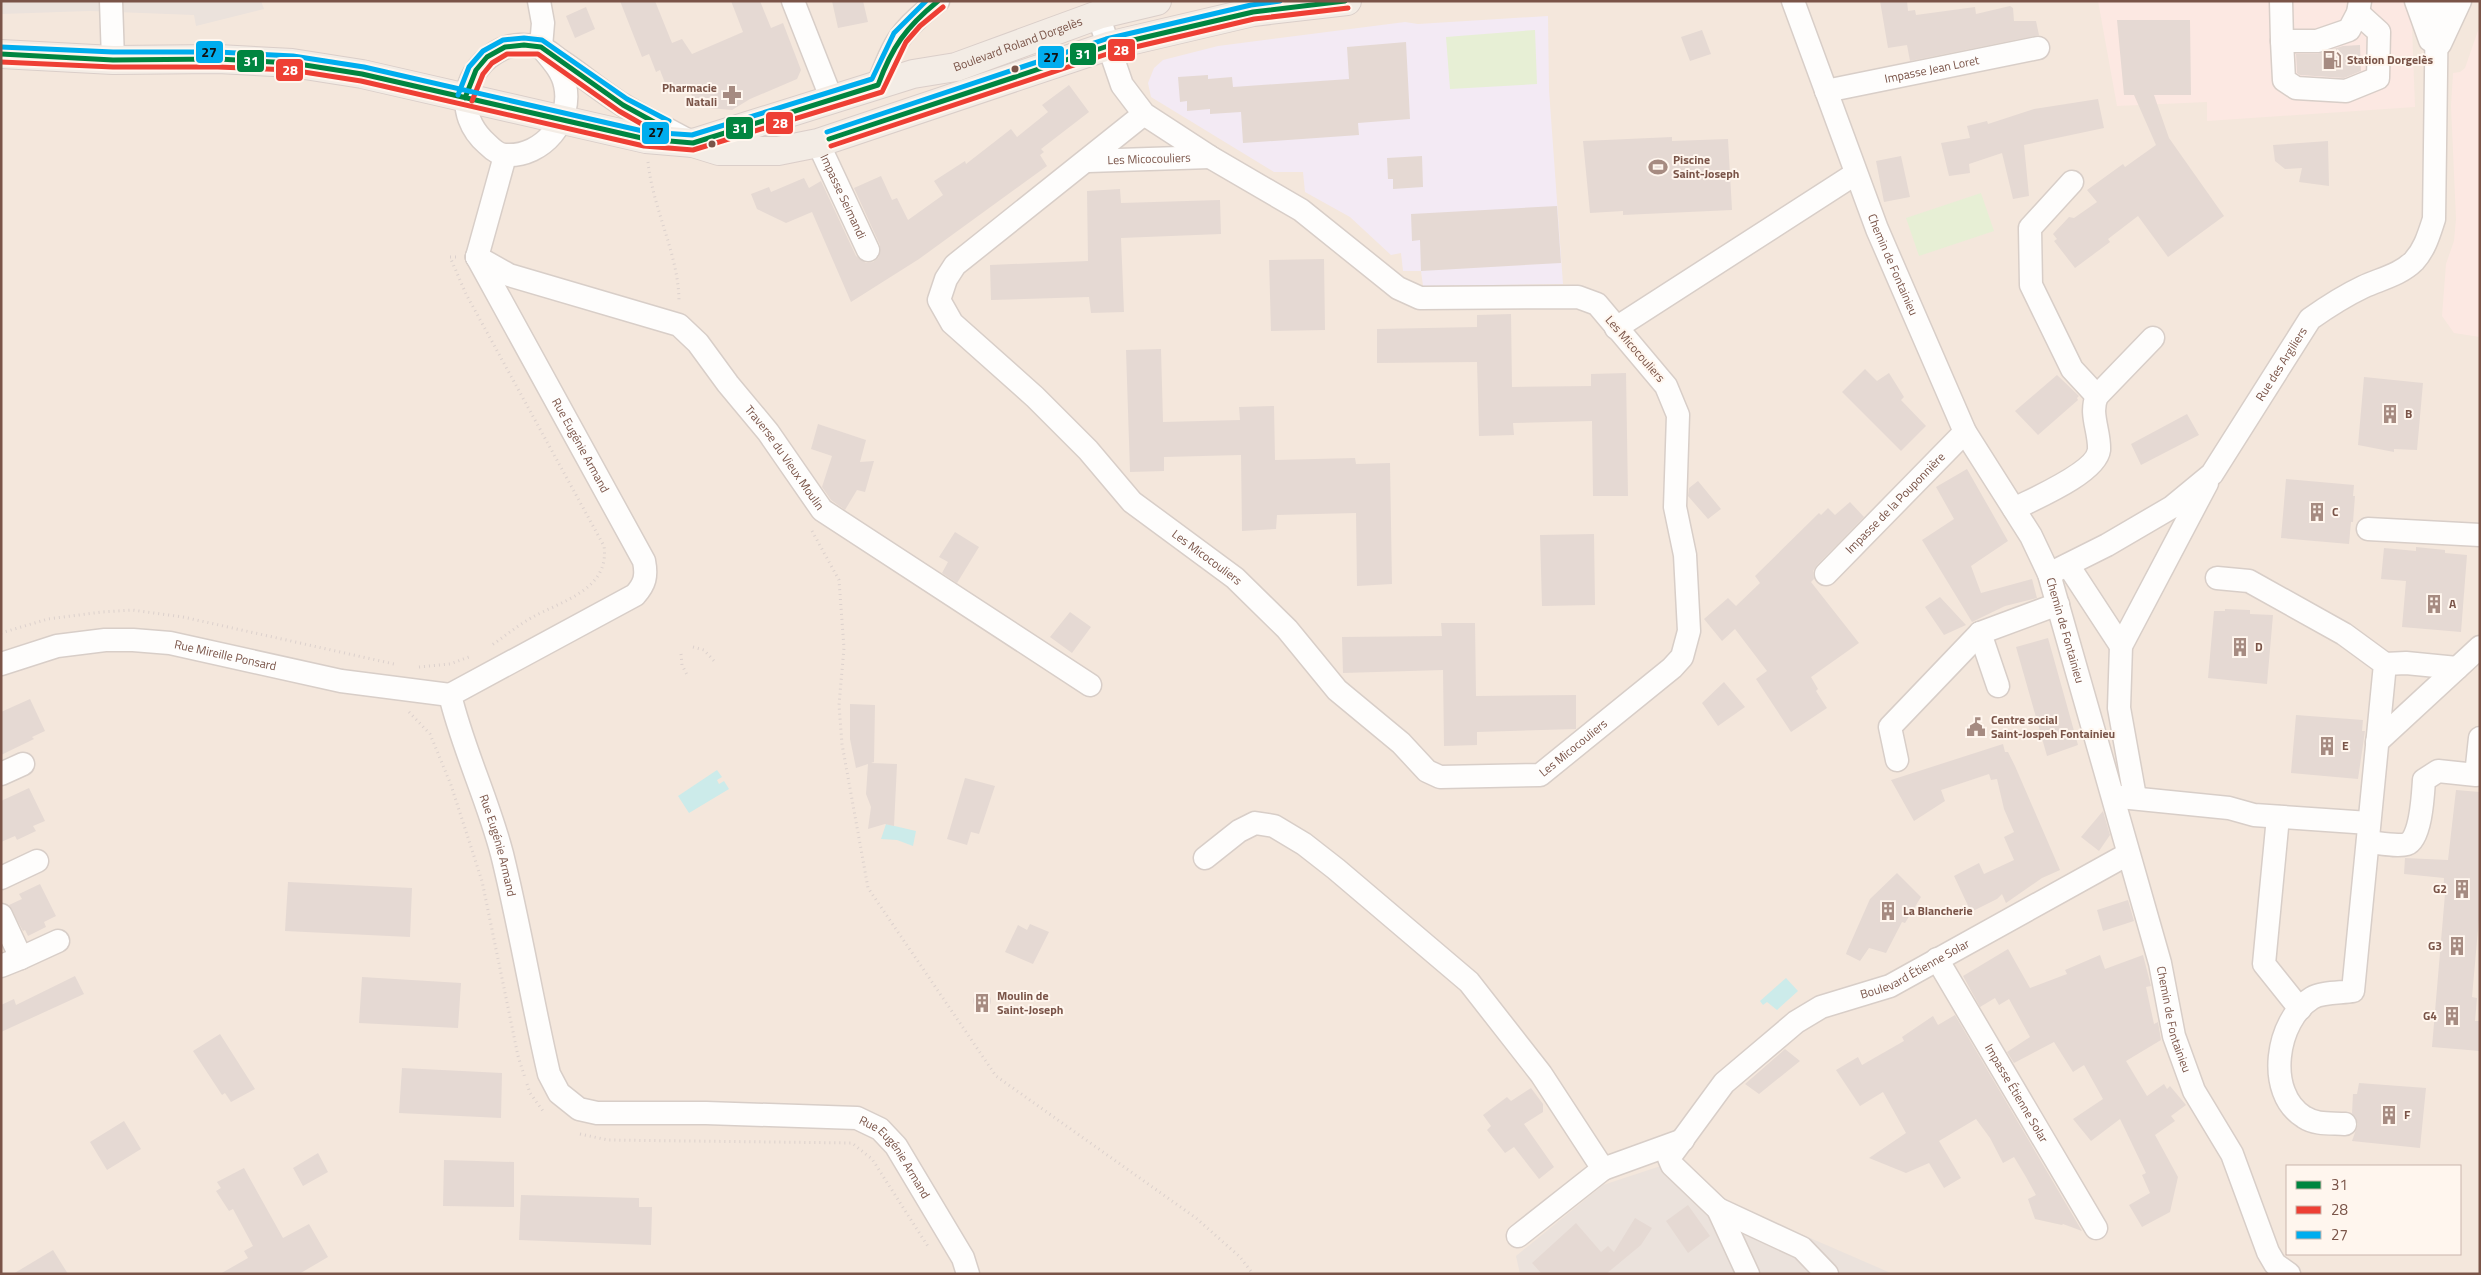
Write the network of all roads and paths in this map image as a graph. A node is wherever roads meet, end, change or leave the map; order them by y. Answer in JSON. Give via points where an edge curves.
{"nodes":[{"id":1,"x":111,"y":1,"type":"edge"},
{"id":2,"x":539,"y":1,"type":"edge"},
{"id":3,"x":793,"y":1,"type":"edge"},
{"id":4,"x":938,"y":1,"type":"edge"},
{"id":5,"x":1157,"y":1,"type":"edge"},
{"id":6,"x":1347,"y":1,"type":"edge"},
{"id":7,"x":1793,"y":1,"type":"edge"},
{"id":8,"x":2280,"y":1,"type":"edge"},
{"id":9,"x":2416,"y":1,"type":"edge"},
{"id":10,"x":2437,"y":1,"type":"edge"},
{"id":11,"x":2460,"y":1,"type":"edge"},
{"id":12,"x":2359,"y":7,"type":"edge"},
{"id":13,"x":1098,"y":15,"type":"junction"},
{"id":14,"x":2282,"y":41,"type":"junction"},
{"id":15,"x":1108,"y":46,"type":"junction"},
{"id":16,"x":541,"y":47,"type":"junction"},
{"id":17,"x":2038,"y":48,"type":"dead end"},
{"id":18,"x":1,"y":54,"type":"edge"},
{"id":19,"x":2435,"y":56,"type":"junction"},
{"id":20,"x":113,"y":60,"type":"junction"},
{"id":21,"x":1,"y":72,"type":"edge"},
{"id":22,"x":878,"y":85,"type":"junction"},
{"id":23,"x":1826,"y":91,"type":"junction"},
{"id":24,"x":465,"y":98,"type":"junction"},
{"id":25,"x":832,"y":100,"type":"junction"},
{"id":26,"x":1144,"y":114,"type":"junction"},
{"id":27,"x":562,"y":121,"type":"junction"},
{"id":28,"x":646,"y":139,"type":"junction"},
{"id":29,"x":693,"y":143,"type":"junction"},
{"id":30,"x":818,"y":143,"type":"junction"},
{"id":31,"x":504,"y":156,"type":"junction"},
{"id":32,"x":1210,"y":157,"type":"junction"},
{"id":33,"x":1088,"y":161,"type":"junction"},
{"id":34,"x":1855,"y":174,"type":"junction"},
{"id":35,"x":2072,"y":182,"type":"dead end"},
{"id":36,"x":868,"y":250,"type":"dead end"},
{"id":37,"x":477,"y":257,"type":"junction"},
{"id":38,"x":679,"y":326,"type":"junction"},
{"id":39,"x":1616,"y":328,"type":"junction"},
{"id":40,"x":2153,"y":338,"type":"dead end"},
{"id":41,"x":2097,"y":396,"type":"junction"},
{"id":42,"x":1965,"y":432,"type":"junction"},
{"id":43,"x":2212,"y":474,"type":"junction"},
{"id":44,"x":2014,"y":508,"type":"junction"},
{"id":45,"x":808,"y":525,"type":"dead end"},
{"id":46,"x":2368,"y":530,"type":"dead end"},
{"id":47,"x":2480,"y":535,"type":"edge"},
{"id":48,"x":2058,"y":570,"type":"junction"},
{"id":49,"x":1826,"y":574,"type":"dead end"},
{"id":50,"x":2217,"y":578,"type":"dead end"},
{"id":51,"x":2058,"y":604,"type":"junction"},
{"id":52,"x":1980,"y":633,"type":"junction"},
{"id":53,"x":2120,"y":646,"type":"junction"},
{"id":54,"x":693,"y":647,"type":"dead end"},
{"id":55,"x":2480,"y":647,"type":"edge"},
{"id":56,"x":486,"y":649,"type":"dead end"},
{"id":57,"x":681,"y":654,"type":"dead end"},
{"id":58,"x":472,"y":656,"type":"dead end"},
{"id":59,"x":714,"y":661,"type":"dead end"},
{"id":60,"x":1,"y":664,"type":"edge"},
{"id":61,"x":2384,"y":664,"type":"junction"},
{"id":62,"x":410,"y":667,"type":"dead end"},
{"id":63,"x":2457,"y":668,"type":"junction"},
{"id":64,"x":688,"y":678,"type":"dead end"},
{"id":65,"x":1090,"y":685,"type":"dead end"},
{"id":66,"x":1998,"y":686,"type":"dead end"},
{"id":67,"x":450,"y":694,"type":"junction"},
{"id":68,"x":406,"y":708,"type":"dead end"},
{"id":69,"x":2480,"y":738,"type":"edge"},
{"id":70,"x":2377,"y":742,"type":"junction"},
{"id":71,"x":1897,"y":760,"type":"dead end"},
{"id":72,"x":23,"y":764,"type":"dead end"},
{"id":73,"x":1,"y":774,"type":"edge"},
{"id":74,"x":2125,"y":797,"type":"junction"},
{"id":75,"x":2229,"y":808,"type":"junction"},
{"id":76,"x":2278,"y":817,"type":"junction"},
{"id":77,"x":2369,"y":826,"type":"junction"},
{"id":78,"x":2128,"y":854,"type":"junction"},
{"id":79,"x":1205,"y":858,"type":"dead end"},
{"id":80,"x":37,"y":861,"type":"dead end"},
{"id":81,"x":1,"y":878,"type":"edge"},
{"id":82,"x":1,"y":916,"type":"edge"},
{"id":83,"x":58,"y":941,"type":"dead end"},
{"id":84,"x":1937,"y":959,"type":"junction"},
{"id":85,"x":11,"y":962,"type":"edge"},
{"id":86,"x":2300,"y":1009,"type":"junction"},
{"id":87,"x":530,"y":1092,"type":"dead end"},
{"id":88,"x":2345,"y":1124,"type":"dead end"},
{"id":89,"x":1687,"y":1133,"type":"junction"},
{"id":90,"x":639,"y":1141,"type":"dead end"},
{"id":91,"x":1603,"y":1169,"type":"junction"},
{"id":92,"x":1718,"y":1209,"type":"junction"},
{"id":93,"x":2096,"y":1228,"type":"dead end"},
{"id":94,"x":1518,"y":1236,"type":"dead end"},
{"id":95,"x":934,"y":1256,"type":"dead end"},
{"id":96,"x":1746,"y":1273,"type":"edge"},
{"id":97,"x":968,"y":1274,"type":"edge"},
{"id":98,"x":1254,"y":1274,"type":"edge"},
{"id":99,"x":1826,"y":1274,"type":"edge"},
{"id":100,"x":2289,"y":1274,"type":"edge"}],
"edges":[{"from":1,"to":20,"type":"street"},
{"from":2,"to":16,"type":"street","via":[[543,23]]},
{"from":3,"to":25,"type":"street"},
{"from":4,"to":22,"type":"street","via":[[912,22],[896,42]]},
{"from":5,"to":13,"type":"main road","name":"Boulevard Roland Dorgelès"},
{"from":6,"to":15,"type":"main road","via":[[1253,12]]},
{"from":7,"to":23,"type":"street","name":"Chemin de Fontainieu"},
{"from":8,"to":14,"type":"street"},
{"from":9,"to":19,"type":"street","name":"Rue des Argiliers"},
{"from":10,"to":19,"type":"street","name":"Rue des Argiliers"},
{"from":11,"to":19,"type":"street","name":"Rue des Argiliers"},
{"from":12,"to":14,"type":"street","via":[[2349,30],[2317,40]]},
{"from":12,"to":14,"type":"street","via":[[2379,32],[2378,78],[2346,92],[2296,88],[2284,80]]},
{"from":13,"to":15,"type":"street","name":"Les Micocouliers"},
{"from":13,"to":22,"type":"main road","name":"Boulevard Roland Dorgelès","via":[[956,67],[913,74]]},
{"from":15,"to":26,"type":"street","name":"Les Micocouliers","via":[[1122,84]]},
{"from":15,"to":30,"type":"main road"},
{"from":16,"to":24,"type":"street","via":[[505,47],[488,57],[476,70]]},
{"from":16,"to":27,"type":"street","via":[[560,71],[565,84]]},
{"from":16,"to":29,"type":"street","via":[[623,105]]},
{"from":17,"to":23,"type":"street","name":"Impasse Jean Loret"},
{"from":18,"to":20,"type":"main road"},
{"from":19,"to":43,"type":"street","name":"Rue des Argiliers","via":[[2434,219],[2427,243],[2414,261],[2393,276],[2333,303],[2310,319]]},
{"from":20,"to":21,"type":"main road"},
{"from":20,"to":24,"type":"main road","via":[[218,59],[292,63],[362,74]]},
{"from":22,"to":25,"type":"main road","name":"Boulevard Roland Dorgelès"},
{"from":23,"to":34,"type":"street","name":"Chemin de Fontainieu"},
{"from":24,"to":27,"type":"main road"},
{"from":24,"to":31,"type":"street","via":[[469,122],[482,140]]},
{"from":25,"to":29,"type":"main road","name":"Boulevard Roland Dorgelès"},
{"from":26,"to":32,"type":"street","name":"Les Micocouliers"},
{"from":26,"to":33,"type":"street","name":"Les Micocouliers"},
{"from":27,"to":28,"type":"main road"},
{"from":27,"to":31,"type":"street","via":[[541,145]]},
{"from":28,"to":29,"type":"main road"},
{"from":28,"to":38,"type":"path","via":[[651,185],[679,291]]},
{"from":29,"to":30,"type":"main road","via":[[719,151],[778,151]]},
{"from":30,"to":36,"type":"street","name":"Impasse Seimandi"},
{"from":31,"to":37,"type":"street"},
{"from":32,"to":33,"type":"street","name":"Les Micocouliers"},
{"from":32,"to":39,"type":"street","name":"Les Micocouliers","via":[[1301,210],[1398,288],[1420,298],[1578,297],[1597,304]]},
{"from":33,"to":39,"type":"street","name":"Les Micocouliers","via":[[955,265],[939,300],[952,323],[1035,397],[1088,450],[1132,502],[1235,578],[1287,628],[1337,690],[1401,743],[1426,771],[1440,777],[1540,774],[1682,657],[1689,631],[1685,556],[1675,507],[1678,415],[1666,386]]},
{"from":34,"to":39,"type":"street"},
{"from":34,"to":42,"type":"street","name":"Chemin de Fontainieu"},
{"from":35,"to":41,"type":"street","via":[[2030,228],[2031,285],[2072,369]]},
{"from":37,"to":38,"type":"street","name":"Traverse du Vieux Moulin","via":[[510,275]]},
{"from":37,"to":56,"type":"path","via":[[450,257],[466,294],[604,546],[606,557],[602,573],[586,590],[530,619]]},
{"from":37,"to":67,"type":"street","name":"Rue Eugénie Armand","via":[[644,561],[647,572],[644,585],[635,595]]},
{"from":38,"to":65,"type":"street","name":"Traverse du Vieux Moulin","via":[[698,343],[768,432],[822,510]]},
{"from":40,"to":41,"type":"street"},
{"from":41,"to":44,"type":"street","via":[[2093,405],[2099,451],[2093,461],[2064,483]]},
{"from":42,"to":44,"type":"street","name":"Chemin de Fontainieu"},
{"from":42,"to":49,"type":"street","name":"Impasse de la Pouponnière"},
{"from":43,"to":48,"type":"street","name":"Rue des Argiliers","via":[[2172,507]]},
{"from":43,"to":53,"type":"street"},
{"from":44,"to":48,"type":"street","name":"Chemin de Fontainieu"},
{"from":45,"to":98,"type":"path","via":[[839,580],[844,648],[839,705],[842,744],[868,888],[996,1076],[1196,1218],[1240,1257]]},
{"from":46,"to":47,"type":"street"},
{"from":48,"to":51,"type":"street","name":"Chemin de Fontainieu"},
{"from":48,"to":53,"type":"street"},
{"from":50,"to":61,"type":"street","via":[[2249,581],[2344,634]]},
{"from":51,"to":52,"type":"street"},
{"from":51,"to":74,"type":"street","name":"Chemin de Fontainieu"},
{"from":52,"to":66,"type":"street"},
{"from":52,"to":71,"type":"street","via":[[1890,727]]},
{"from":53,"to":74,"type":"street","via":[[2119,708]]},
{"from":54,"to":59,"type":"path","via":[[704,650]]},
{"from":55,"to":63,"type":"street"},
{"from":57,"to":64,"type":"path"},
{"from":58,"to":62,"type":"path","via":[[450,664]]},
{"from":60,"to":67,"type":"street","name":"Rue Mireille Ponsard","via":[[57,646],[133,640],[170,643],[341,681]]},
{"from":61,"to":63,"type":"street"},
{"from":61,"to":70,"type":"street"},
{"from":63,"to":70,"type":"street"},
{"from":67,"to":97,"type":"street","name":"Rue Eugénie Armand","via":[[457,724],[481,784],[501,852],[547,1065],[559,1093],[580,1110],[597,1113],[857,1118],[880,1129],[896,1146],[962,1258]]},
{"from":68,"to":87,"type":"path","via":[[430,734],[482,881],[518,1056]]},
{"from":69,"to":77,"type":"street","via":[[2476,775],[2438,771],[2424,780],[2413,841],[2406,844]]},
{"from":70,"to":77,"type":"street"},
{"from":72,"to":73,"type":"street"},
{"from":74,"to":75,"type":"street"},
{"from":74,"to":78,"type":"street","name":"Chemin de Fontainieu"},
{"from":75,"to":76,"type":"street"},
{"from":75,"to":77,"type":"street","via":[[2249,804]]},
{"from":76,"to":77,"type":"street"},
{"from":76,"to":86,"type":"street","via":[[2264,964]]},
{"from":77,"to":86,"type":"street","via":[[2354,990],[2314,998]]},
{"from":78,"to":84,"type":"street","name":"Boulevard Étienne Solar"},
{"from":78,"to":100,"type":"street","name":"Chemin de Fontainieu","via":[[2160,963],[2174,1036],[2194,1091],[2232,1154],[2268,1252],[2275,1264]]},
{"from":79,"to":91,"type":"street","via":[[1239,831],[1255,823],[1274,826],[1323,859],[1469,982],[1541,1074]]},
{"from":80,"to":81,"type":"street"},
{"from":82,"to":85,"type":"street"},
{"from":83,"to":85,"type":"street"},
{"from":84,"to":89,"type":"street","name":"Boulevard Étienne Solar","via":[[1890,986],[1821,1007],[1796,1022],[1724,1083]]},
{"from":84,"to":93,"type":"street","name":"Impasse Étienne Solar"},
{"from":86,"to":88,"type":"street","via":[[2281,1048],[2280,1080],[2284,1092],[2288,1102],[2304,1118]]},
{"from":89,"to":91,"type":"street"},
{"from":89,"to":92,"type":"street","name":"Boulevard Étienne Solar","via":[[1669,1158],[1672,1165]]},
{"from":90,"to":95,"type":"path","via":[[852,1143],[872,1158]]},
{"from":91,"to":94,"type":"street"},
{"from":92,"to":96,"type":"street"},
{"from":92,"to":99,"type":"street","via":[[1802,1248]]}]}
